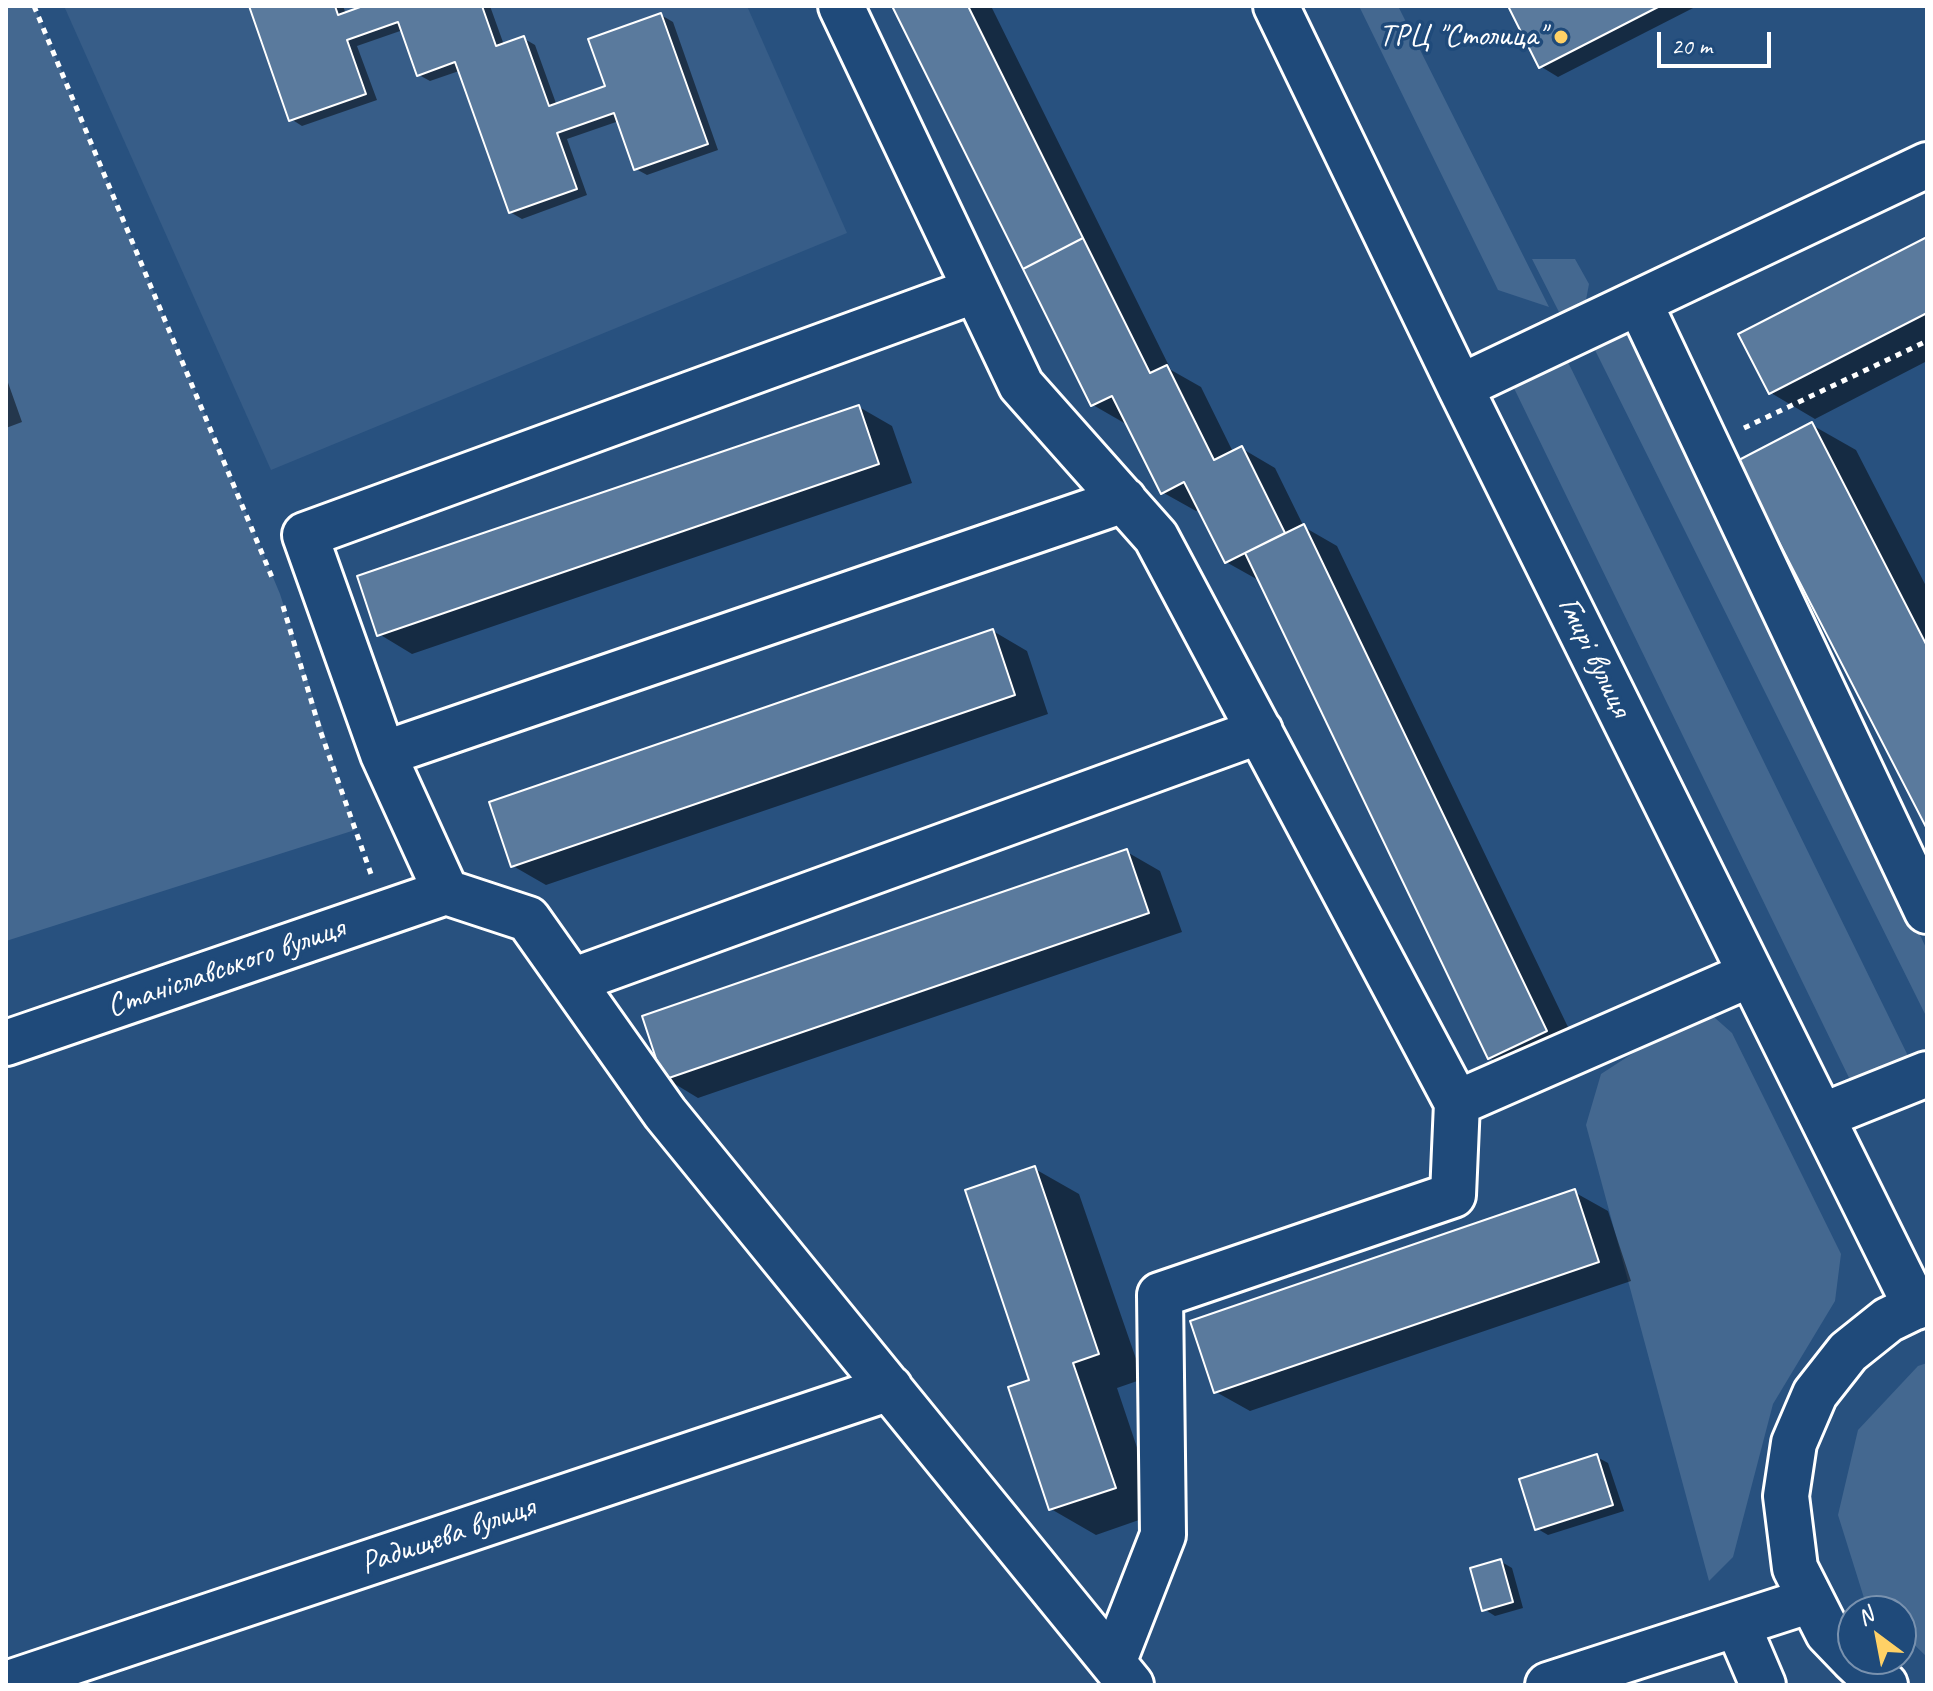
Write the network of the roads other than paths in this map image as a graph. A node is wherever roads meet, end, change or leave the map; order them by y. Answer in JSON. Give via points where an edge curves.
{"nodes":[{"id":1,"x":841,"y":6,"type":"edge"},
{"id":2,"x":1276,"y":6,"type":"edge"},
{"id":3,"x":1927,"y":165,"type":"edge"},
{"id":4,"x":976,"y":290,"type":"junction"},
{"id":5,"x":1639,"y":302,"type":"junction"},
{"id":6,"x":1460,"y":387,"type":"junction"},
{"id":7,"x":1124,"y":500,"type":"junction"},
{"id":8,"x":1260,"y":731,"type":"junction"},
{"id":9,"x":383,"y":754,"type":"junction"},
{"id":10,"x":446,"y":892,"type":"junction"},
{"id":11,"x":1927,"y":911,"type":"edge"},
{"id":12,"x":1751,"y":974,"type":"junction"},
{"id":13,"x":572,"y":981,"type":"junction"},
{"id":14,"x":6,"y":1043,"type":"edge"},
{"id":15,"x":1927,"y":1074,"type":"edge"},
{"id":16,"x":1457,"y":1103,"type":"junction"},
{"id":17,"x":1822,"y":1116,"type":"junction"},
{"id":18,"x":1921,"y":1304,"type":"edge"},
{"id":19,"x":890,"y":1388,"type":"junction"},
{"id":20,"x":1811,"y":1600,"type":"junction"},
{"id":21,"x":1737,"y":1624,"type":"junction"},
{"id":22,"x":1837,"y":1642,"type":"edge"},
{"id":23,"x":1122,"y":1674,"type":"edge"},
{"id":24,"x":1592,"y":1678,"type":"edge"},
{"id":25,"x":6,"y":1684,"type":"edge"},
{"id":26,"x":1548,"y":1685,"type":"edge"},
{"id":27,"x":1763,"y":1685,"type":"edge"}],
"edges":[{"from":1,"to":4,"type":"street"},
{"from":2,"to":6,"type":"street","name":"Гмирі вулиця"},
{"from":3,"to":5,"type":"street"},
{"from":4,"to":7,"type":"street","via":[[1021,385]]},
{"from":4,"to":9,"type":"street","via":[[305,535]]},
{"from":5,"to":6,"type":"street"},
{"from":5,"to":11,"type":"street"},
{"from":6,"to":12,"type":"street","name":"Гмирі вулиця"},
{"from":7,"to":8,"type":"street","via":[[1156,537]]},
{"from":7,"to":9,"type":"street"},
{"from":8,"to":13,"type":"street"},
{"from":8,"to":16,"type":"street"},
{"from":9,"to":10,"type":"street"},
{"from":10,"to":13,"type":"street","via":[[528,919]]},
{"from":10,"to":14,"type":"street","name":"Станіславського вулиця"},
{"from":12,"to":16,"type":"street"},
{"from":12,"to":17,"type":"street","name":"Гмирі вулиця"},
{"from":13,"to":19,"type":"street","via":[[665,1113]]},
{"from":15,"to":17,"type":"street"},
{"from":16,"to":23,"type":"street","via":[[1453,1195],[1160,1295],[1163,1535]]},
{"from":17,"to":18,"type":"street","name":"Гмирі вулиця"},
{"from":18,"to":20,"type":"street","via":[[1888,1320],[1848,1352],[1815,1394],[1794,1443],[1786,1496],[1795,1568]]},
{"from":19,"to":23,"type":"street"},
{"from":19,"to":25,"type":"street","name":"Радищева вулиця"},
{"from":20,"to":21,"type":"street"},
{"from":20,"to":22,"type":"street"},
{"from":21,"to":24,"type":"street"},
{"from":21,"to":27,"type":"street"},
{"from":24,"to":26,"type":"street"}]}
